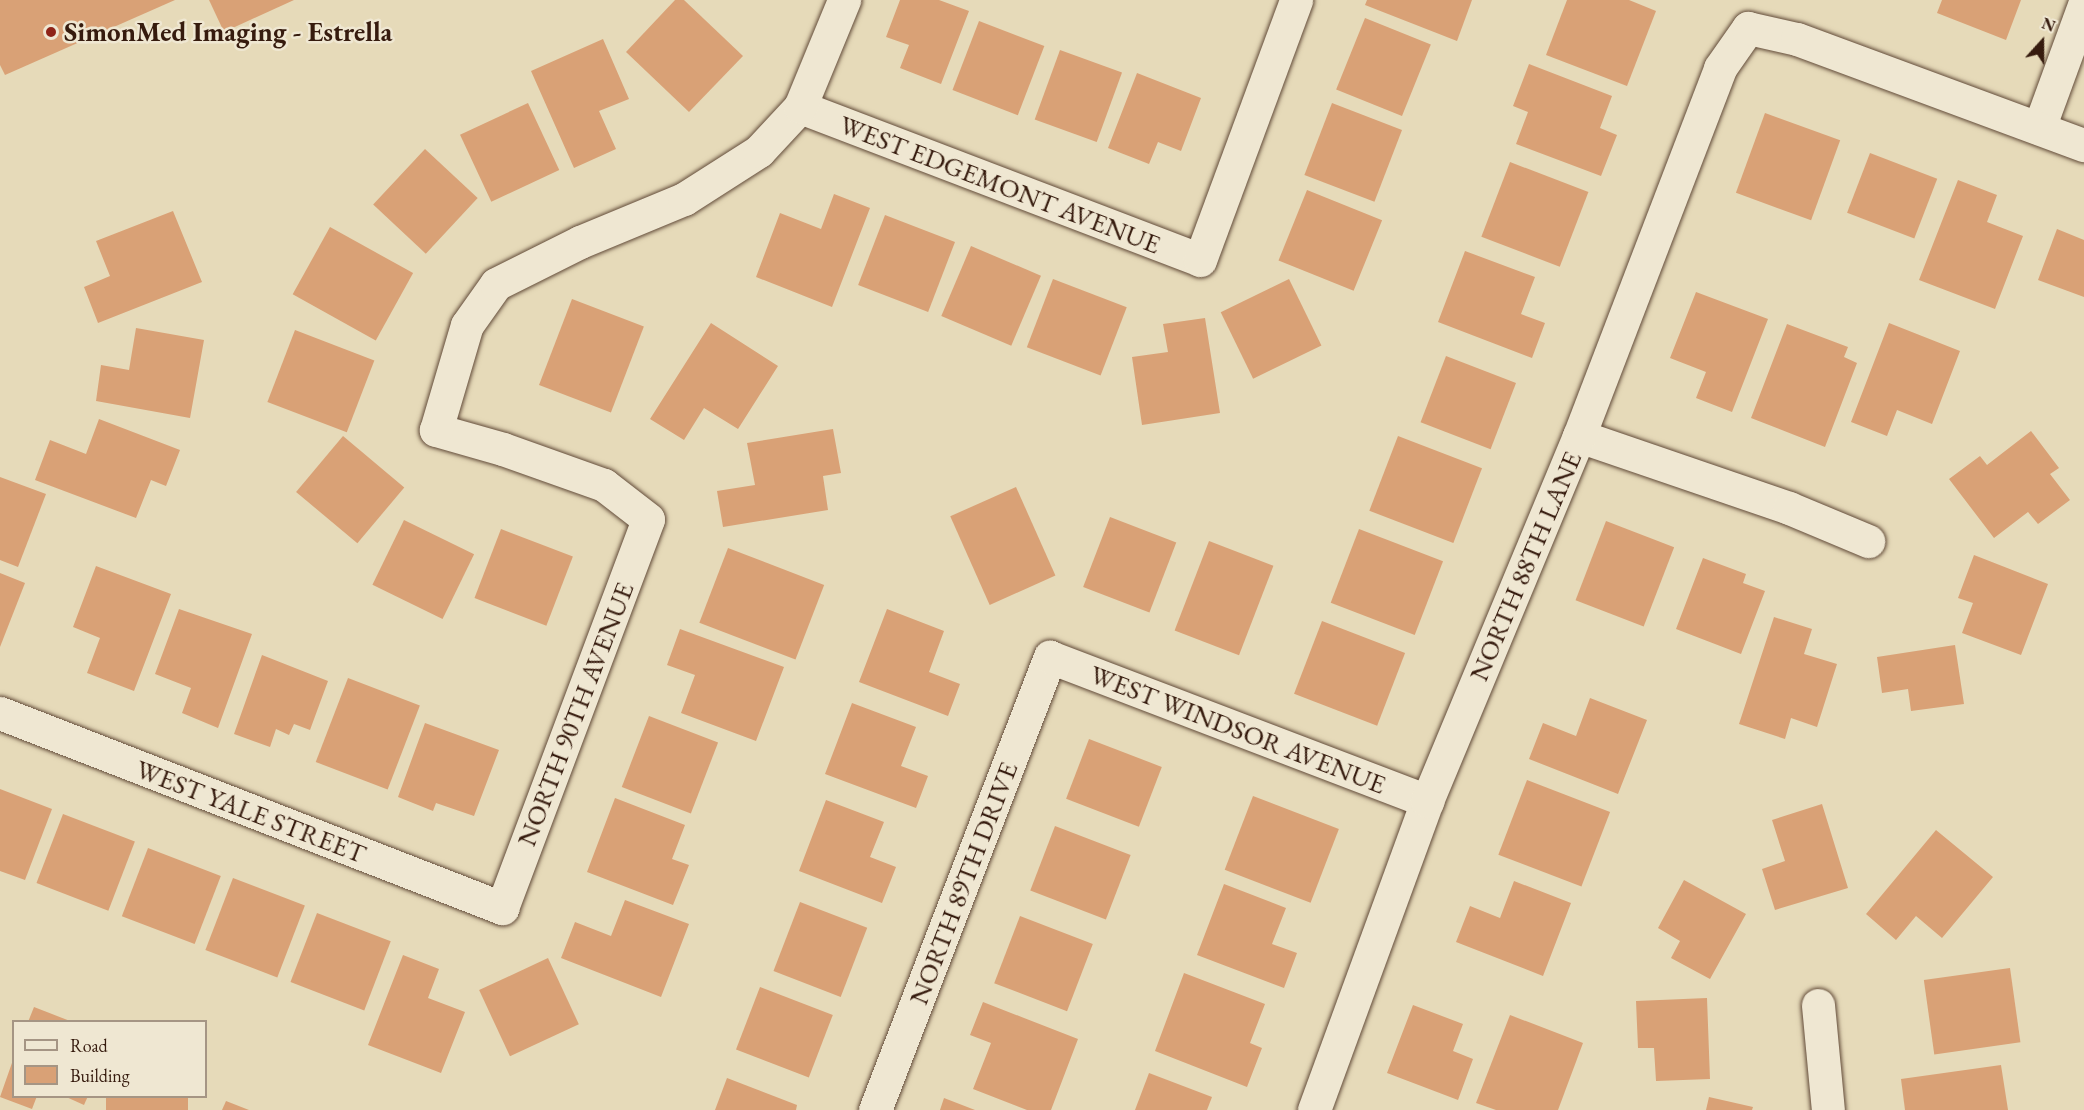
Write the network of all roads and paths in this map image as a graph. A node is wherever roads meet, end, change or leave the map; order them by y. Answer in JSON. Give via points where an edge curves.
{"nodes":[{"id":1,"x":844,"y":0,"type":"edge"},
{"id":2,"x":1296,"y":0,"type":"edge"},
{"id":3,"x":2084,"y":4,"type":"edge"},
{"id":4,"x":801,"y":107,"type":"junction"},
{"id":5,"x":2038,"y":128,"type":"junction"},
{"id":6,"x":2084,"y":145,"type":"edge"},
{"id":7,"x":1579,"y":436,"type":"junction"},
{"id":8,"x":1868,"y":541,"type":"dead end"},
{"id":9,"x":1050,"y":657,"type":"joint"},
{"id":10,"x":0,"y":713,"type":"edge"},
{"id":11,"x":1426,"y":801,"type":"junction"},
{"id":12,"x":502,"y":908,"type":"joint"},
{"id":13,"x":1818,"y":1005,"type":"dead end"},
{"id":14,"x":874,"y":1110,"type":"edge"},
{"id":15,"x":1314,"y":1110,"type":"edge"},
{"id":16,"x":1828,"y":1110,"type":"edge"}],
"edges":[{"from":1,"to":4,"type":"street"},
{"from":2,"to":4,"type":"street","name":"WEST EDGEMONT AVENUE","via":[[1200,260]]},
{"from":3,"to":5,"type":"street"},
{"from":4,"to":12,"type":"street","name":"NORTH 90TH AVENUE","via":[[759,151],[684,199],[580,242],[496,284],[467,325],[436,430],[604,485],[648,519]]},
{"from":5,"to":6,"type":"street"},
{"from":5,"to":7,"type":"street","name":"NORTH 88TH LANE","via":[[1797,39],[1748,28],[1720,68]]},
{"from":7,"to":8,"type":"street","via":[[1789,508]]},
{"from":7,"to":11,"type":"street","name":"NORTH 88TH LANE"},
{"from":9,"to":11,"type":"street","name":"WEST WINDSOR AVENUE"},
{"from":9,"to":14,"type":"street","name":"NORTH 89TH DRIVE"},
{"from":10,"to":12,"type":"street","name":"WEST YALE STREET"},
{"from":11,"to":15,"type":"street","name":"NORTH 88TH LANE"},
{"from":13,"to":16,"type":"street"}]}
